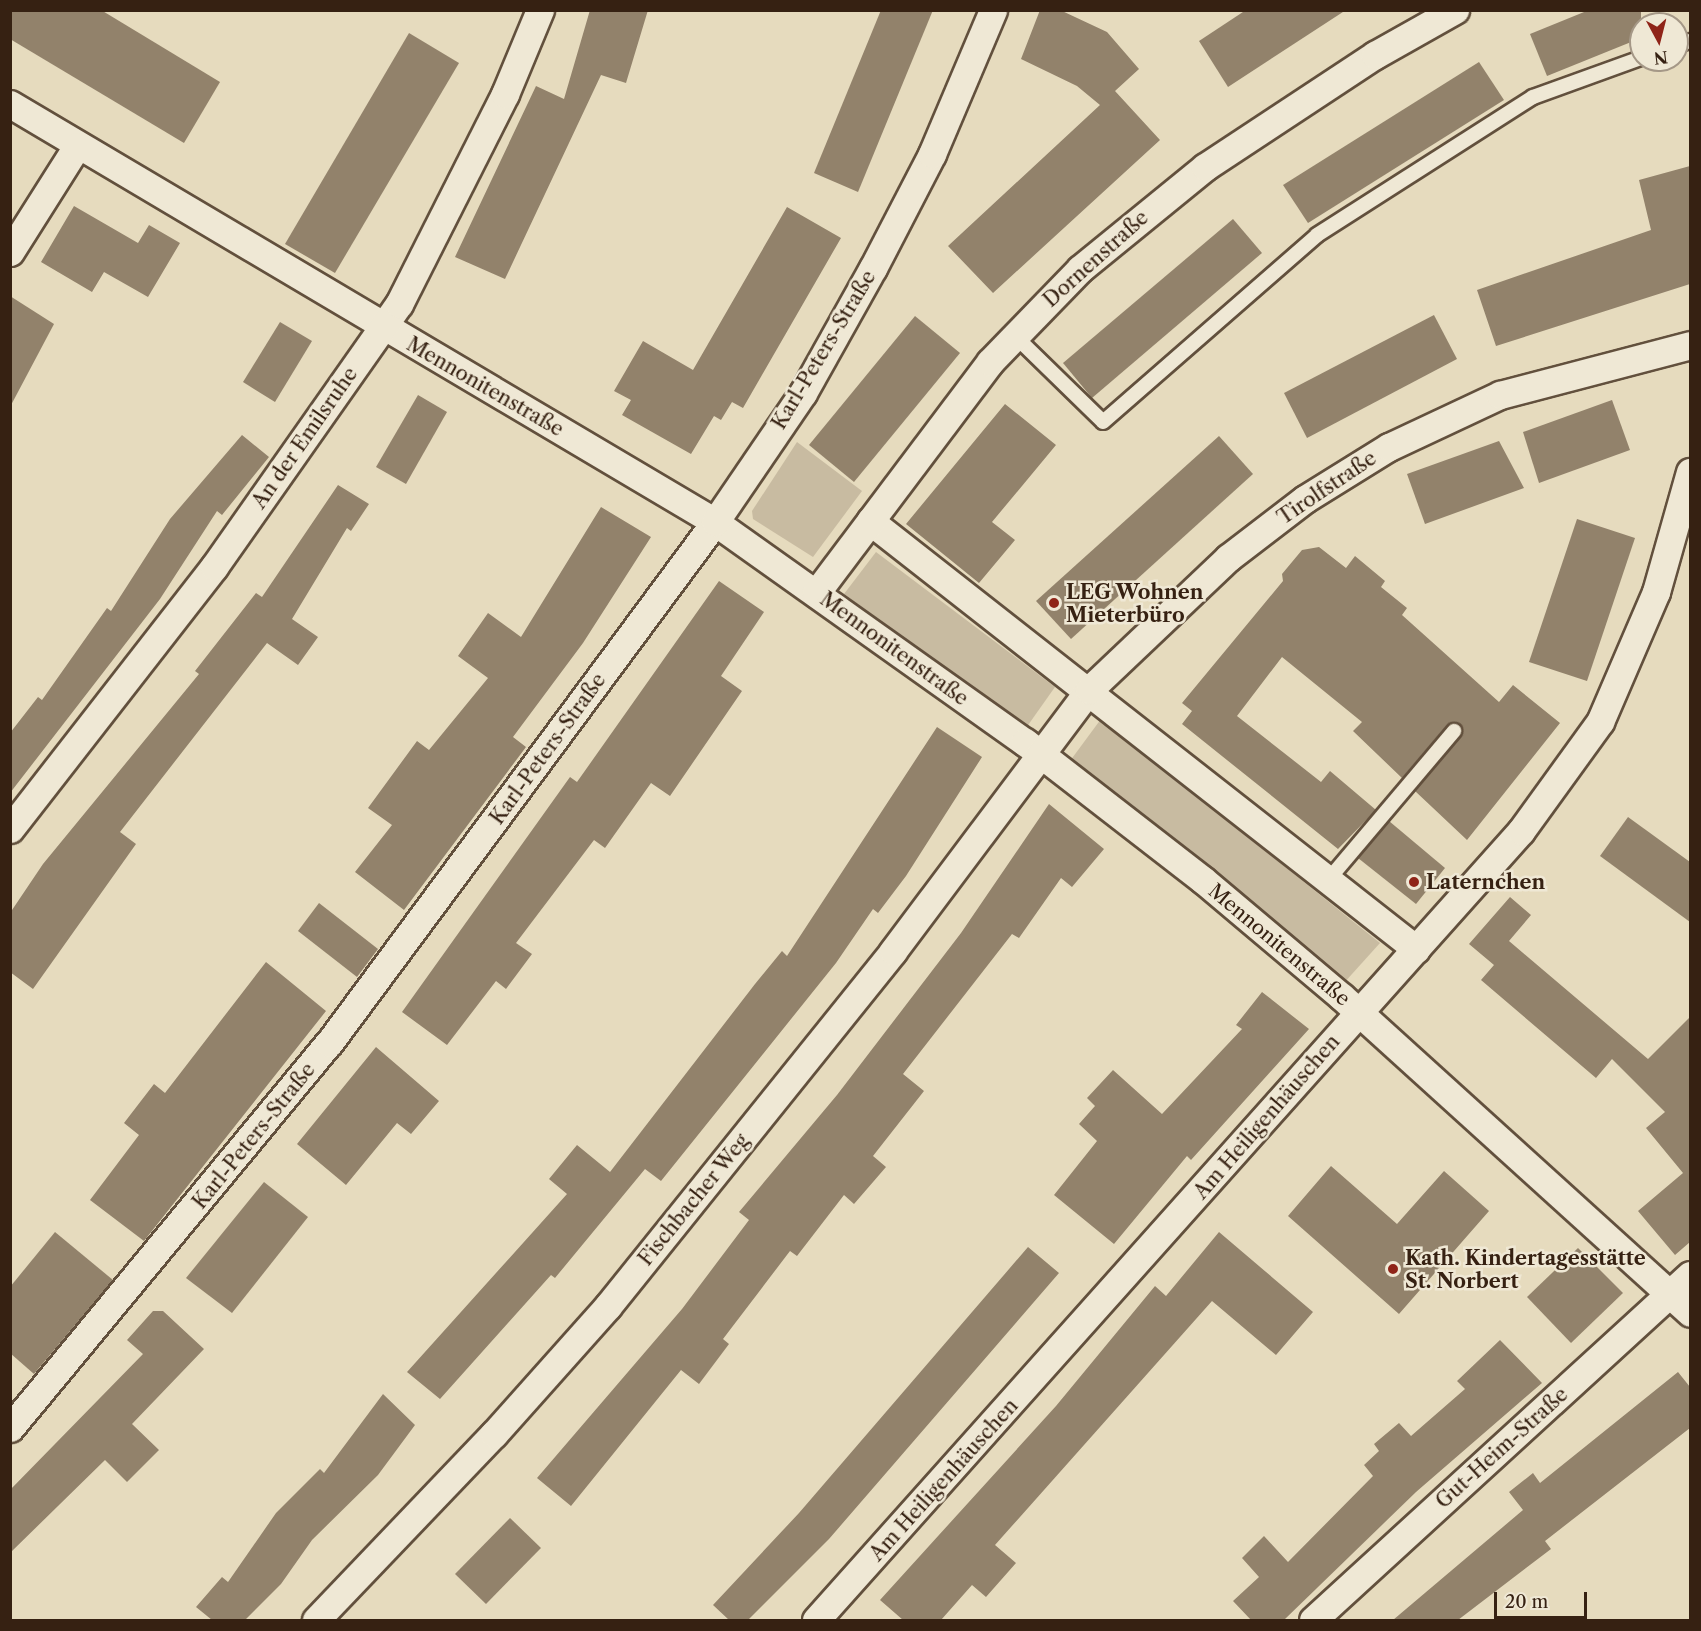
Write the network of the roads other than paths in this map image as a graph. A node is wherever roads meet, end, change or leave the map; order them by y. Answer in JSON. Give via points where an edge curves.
{"nodes":[{"id":1,"x":540,"y":10,"type":"edge"},
{"id":2,"x":993,"y":10,"type":"edge"},
{"id":3,"x":1455,"y":10,"type":"edge"},
{"id":4,"x":1629,"y":62,"type":"edge"},
{"id":5,"x":10,"y":104,"type":"edge"},
{"id":6,"x":77,"y":146,"type":"junction"},
{"id":7,"x":10,"y":252,"type":"edge"},
{"id":8,"x":381,"y":327,"type":"junction"},
{"id":9,"x":1014,"y":335,"type":"junction"},
{"id":10,"x":1690,"y":345,"type":"edge"},
{"id":11,"x":1690,"y":472,"type":"edge"},
{"id":12,"x":870,"y":521,"type":"junction"},
{"id":13,"x":715,"y":522,"type":"junction"},
{"id":14,"x":816,"y":593,"type":"junction"},
{"id":15,"x":1089,"y":690,"type":"junction"},
{"id":16,"x":1454,"y":731,"type":"dead end"},
{"id":17,"x":1040,"y":754,"type":"junction"},
{"id":18,"x":10,"y":829,"type":"edge"},
{"id":19,"x":1329,"y":879,"type":"junction"},
{"id":20,"x":1416,"y":949,"type":"junction"},
{"id":21,"x":1359,"y":1012,"type":"junction"},
{"id":22,"x":1690,"y":1275,"type":"edge"},
{"id":23,"x":1681,"y":1304,"type":"edge"},
{"id":24,"x":10,"y":1428,"type":"edge"},
{"id":25,"x":316,"y":1620,"type":"edge"},
{"id":26,"x":816,"y":1620,"type":"edge"},
{"id":27,"x":1313,"y":1620,"type":"edge"}],
"edges":[{"from":1,"to":8,"type":"street","name":"An der Emilsruhe","via":[[506,94],[399,304]]},
{"from":2,"to":13,"type":"street","name":"Karl-Peters-Straße","via":[[932,154],[873,268],[803,393]]},
{"from":3,"to":9,"type":"street","name":"Dornenstraße","via":[[1375,55],[1205,167],[1080,269]]},
{"from":4,"to":9,"type":"lane","via":[[1533,97],[1317,235],[1104,422]]},
{"from":5,"to":6,"type":"street","name":"Mennonitenstraße"},
{"from":6,"to":7,"type":"street"},
{"from":6,"to":8,"type":"street","name":"Mennonitenstraße"},
{"from":8,"to":13,"type":"street","name":"Mennonitenstraße"},
{"from":8,"to":18,"type":"street","name":"An der Emilsruhe","via":[[214,567]]},
{"from":9,"to":12,"type":"street","name":"Dornenstraße"},
{"from":10,"to":15,"type":"street","name":"Tirolfstraße","via":[[1500,395],[1389,447],[1305,499],[1228,558]]},
{"from":11,"to":20,"type":"street","name":"Am Heiligenhäuschen","via":[[1656,592],[1600,722],[1521,831]]},
{"from":12,"to":14,"type":"street","name":"Dornenstraße"},
{"from":12,"to":15,"type":"street"},
{"from":13,"to":14,"type":"street","name":"Mennonitenstraße"},
{"from":13,"to":24,"type":"street","name":"Karl-Peters-Straße","via":[[329,1043]]},
{"from":14,"to":17,"type":"street","name":"Mennonitenstraße"},
{"from":15,"to":17,"type":"street","name":"Tirolfstraße"},
{"from":15,"to":19,"type":"street"},
{"from":16,"to":19,"type":"lane"},
{"from":17,"to":21,"type":"street","name":"Mennonitenstraße","via":[[1203,880]]},
{"from":17,"to":25,"type":"street","name":"Fischbacher Weg","via":[[866,986],[608,1306],[495,1434]]},
{"from":19,"to":20,"type":"street"},
{"from":20,"to":21,"type":"street","name":"Am Heiligenhäuschen"},
{"from":21,"to":23,"type":"street","name":"Mennonitenstraße"},
{"from":21,"to":26,"type":"street","name":"Am Heiligenhäuschen"},
{"from":22,"to":23,"type":"street","name":"Gut-Heim-Straße"},
{"from":23,"to":27,"type":"street","name":"Gut-Heim-Straße"}]}
